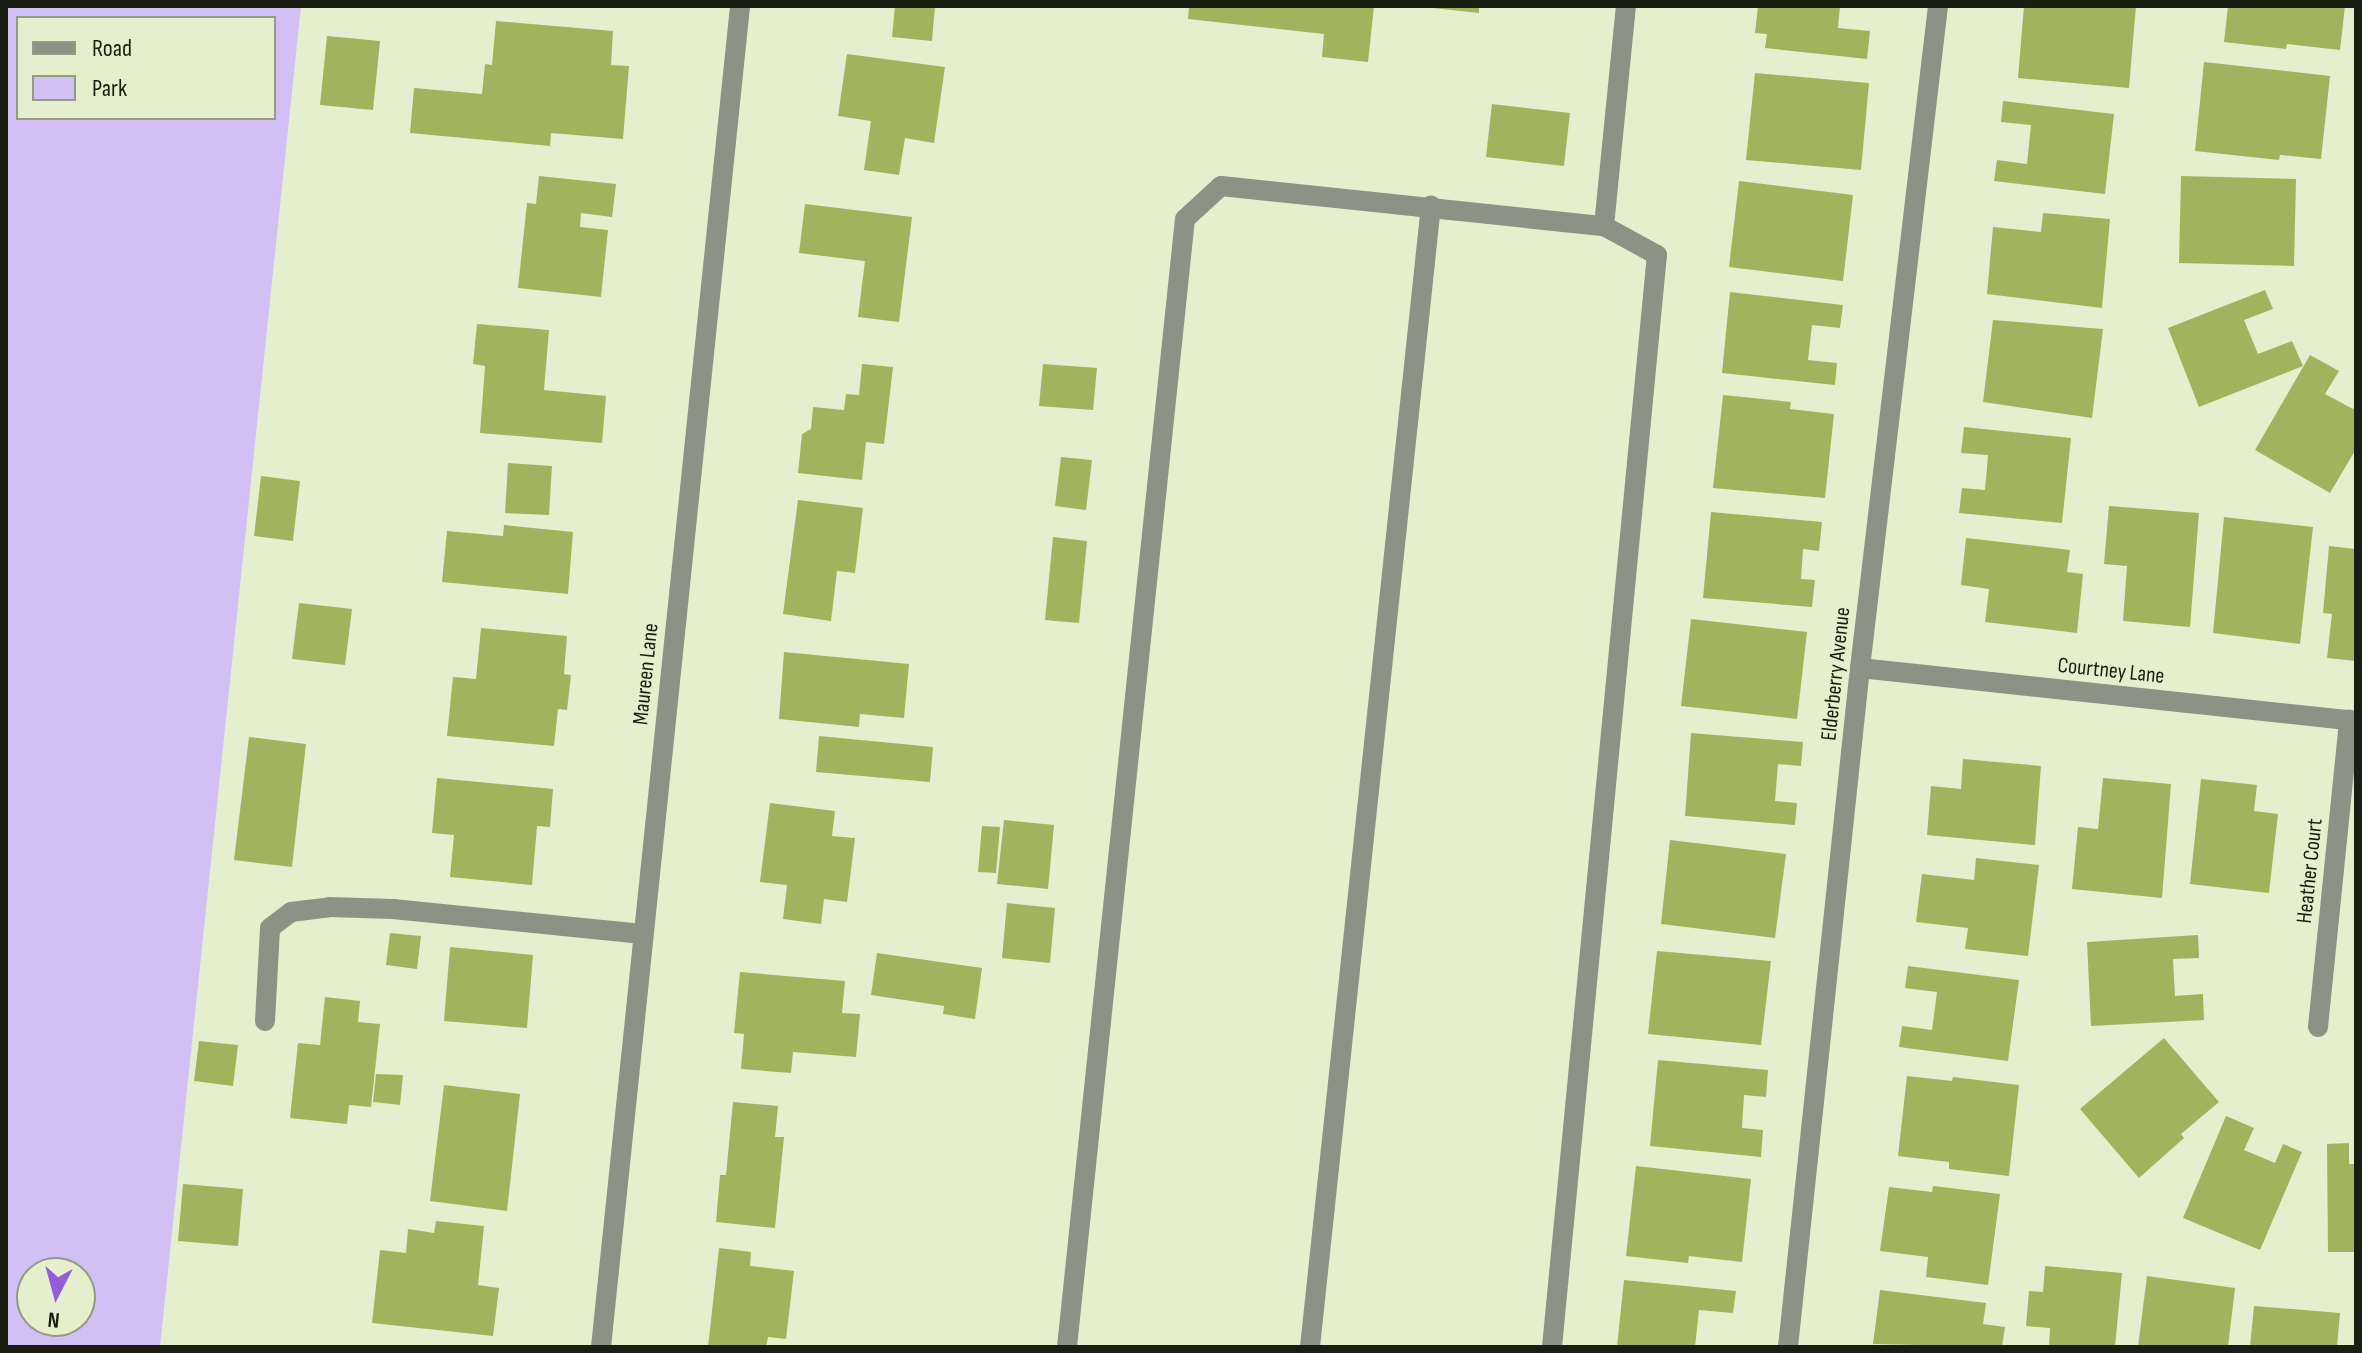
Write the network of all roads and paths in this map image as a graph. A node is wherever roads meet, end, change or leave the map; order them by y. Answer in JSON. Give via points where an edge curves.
{"nodes":[{"id":1,"x":740,"y":6,"type":"edge"},
{"id":2,"x":1626,"y":6,"type":"edge"},
{"id":3,"x":1938,"y":6,"type":"edge"},
{"id":4,"x":1431,"y":205,"type":"junction"},
{"id":5,"x":1604,"y":226,"type":"junction"},
{"id":6,"x":1860,"y":668,"type":"junction"},
{"id":7,"x":2353,"y":721,"type":"edge"},
{"id":8,"x":643,"y":934,"type":"junction"},
{"id":9,"x":265,"y":1021,"type":"dead end"},
{"id":10,"x":2318,"y":1027,"type":"dead end"},
{"id":11,"x":601,"y":1347,"type":"edge"},
{"id":12,"x":1067,"y":1347,"type":"edge"},
{"id":13,"x":1310,"y":1347,"type":"edge"},
{"id":14,"x":1552,"y":1347,"type":"edge"},
{"id":15,"x":1788,"y":1347,"type":"edge"}],
"edges":[{"from":1,"to":8,"type":"street","name":"Maureen Lane"},
{"from":2,"to":5,"type":"street"},
{"from":3,"to":6,"type":"street","name":"Elderberry Avenue"},
{"from":4,"to":5,"type":"street"},
{"from":4,"to":12,"type":"street","via":[[1221,186],[1185,219]]},
{"from":4,"to":13,"type":"street"},
{"from":5,"to":14,"type":"street","via":[[1657,255]]},
{"from":6,"to":7,"type":"street","name":"Courtney Lane"},
{"from":6,"to":15,"type":"street","name":"Elderberry Avenue"},
{"from":7,"to":10,"type":"street","name":"Heather Court"},
{"from":8,"to":9,"type":"street","via":[[393,909],[291,912],[270,928]]},
{"from":8,"to":11,"type":"street","name":"Maureen Lane"}]}
